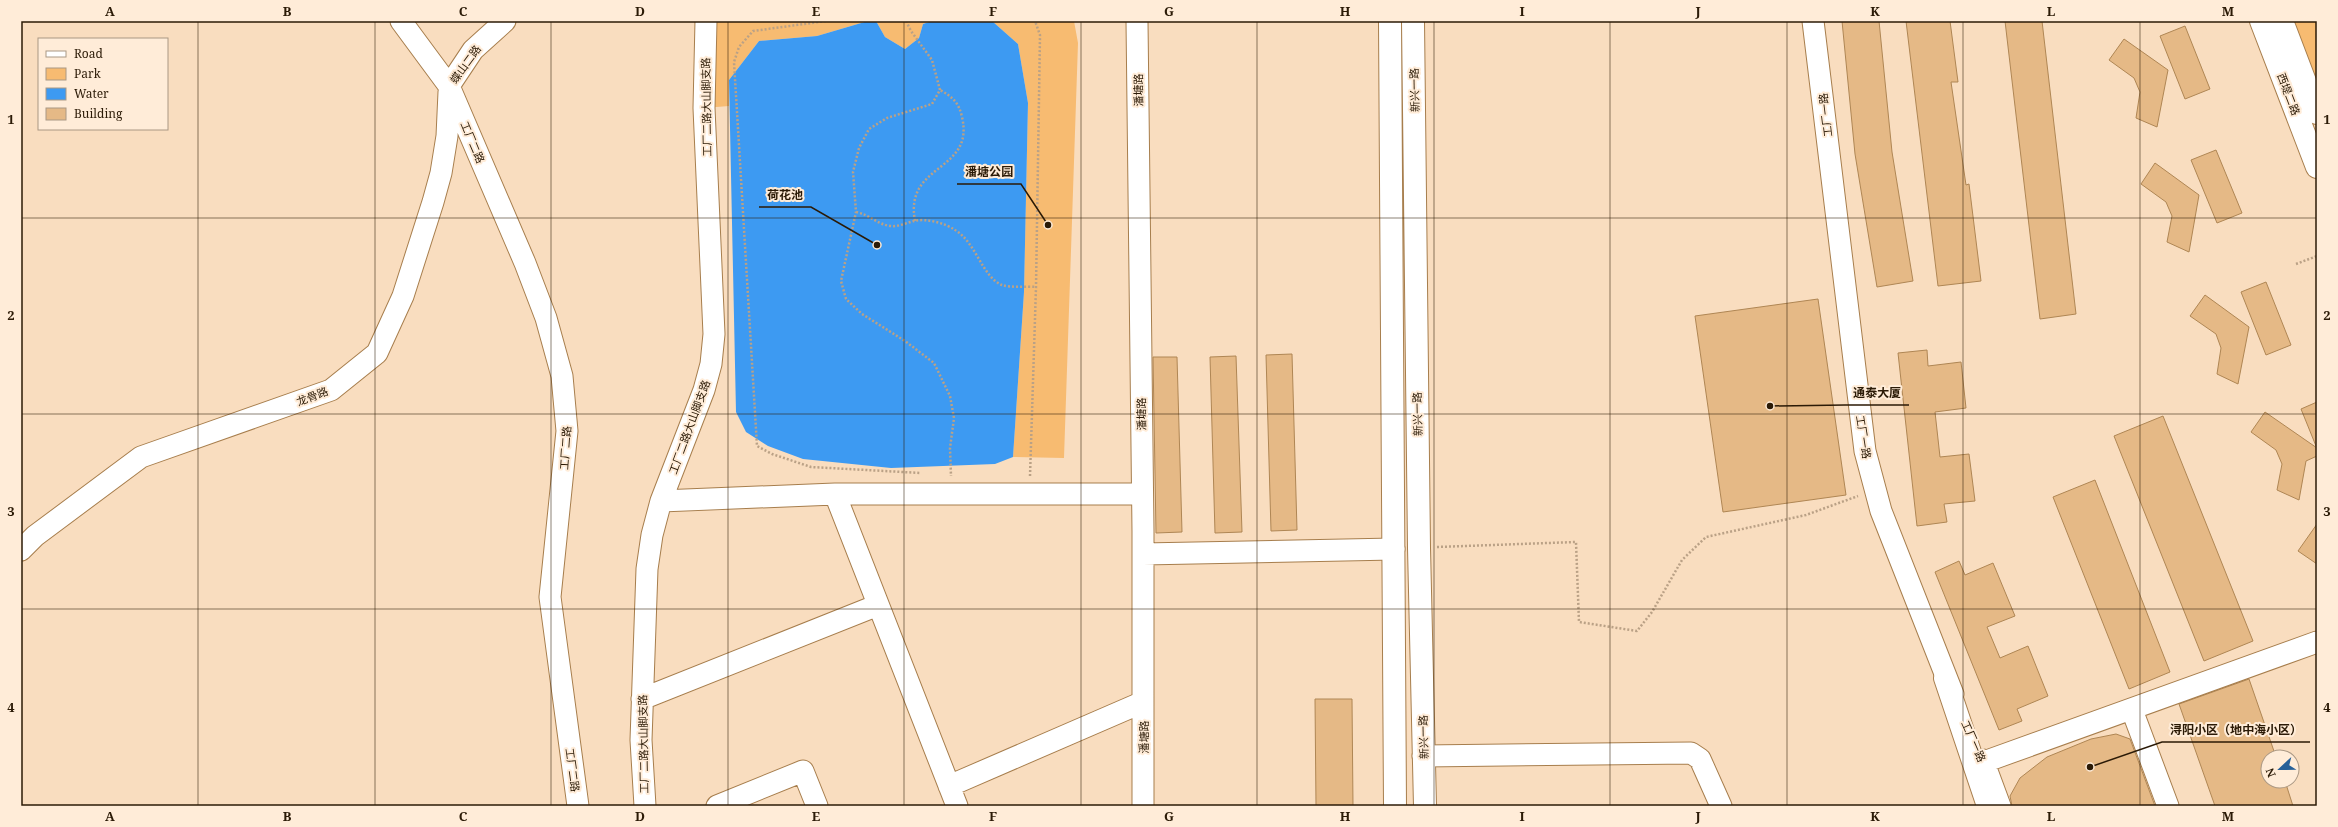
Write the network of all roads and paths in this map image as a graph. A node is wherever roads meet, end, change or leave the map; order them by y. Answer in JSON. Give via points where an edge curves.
{"nodes":[{"id":1,"x":401,"y":21,"type":"edge"},
{"id":2,"x":505,"y":21,"type":"edge"},
{"id":3,"x":706,"y":21,"type":"edge"},
{"id":4,"x":826,"y":21,"type":"edge"},
{"id":5,"x":906,"y":21,"type":"edge"},
{"id":6,"x":1035,"y":21,"type":"edge"},
{"id":7,"x":1138,"y":21,"type":"edge"},
{"id":8,"x":1390,"y":21,"type":"edge"},
{"id":9,"x":1413,"y":21,"type":"edge"},
{"id":10,"x":1813,"y":21,"type":"edge"},
{"id":11,"x":2261,"y":21,"type":"edge"},
{"id":12,"x":2282,"y":21,"type":"edge"},
{"id":13,"x":449,"y":86,"type":"junction"},
{"id":14,"x":940,"y":90,"type":"junction"},
{"id":15,"x":2317,"y":113,"type":"edge"},
{"id":16,"x":2317,"y":167,"type":"edge"},
{"id":17,"x":856,"y":212,"type":"junction"},
{"id":18,"x":915,"y":221,"type":"junction"},
{"id":19,"x":2317,"y":256,"type":"edge"},
{"id":20,"x":2296,"y":264,"type":"dead end"},
{"id":21,"x":1036,"y":287,"type":"junction"},
{"id":22,"x":951,"y":470,"type":"dead end"},
{"id":23,"x":927,"y":474,"type":"dead end"},
{"id":24,"x":943,"y":475,"type":"dead end"},
{"id":25,"x":951,"y":475,"type":"dead end"},
{"id":26,"x":1876,"y":490,"type":"junction"},
{"id":27,"x":835,"y":494,"type":"junction"},
{"id":28,"x":1033,"y":494,"type":"junction"},
{"id":29,"x":1142,"y":494,"type":"junction"},
{"id":30,"x":661,"y":501,"type":"junction"},
{"id":31,"x":1419,"y":548,"type":"junction"},
{"id":32,"x":1394,"y":549,"type":"junction"},
{"id":33,"x":21,"y":550,"type":"edge"},
{"id":34,"x":1143,"y":554,"type":"junction"},
{"id":35,"x":878,"y":605,"type":"junction"},
{"id":36,"x":2317,"y":642,"type":"edge"},
{"id":37,"x":1945,"y":678,"type":"junction"},
{"id":38,"x":642,"y":700,"type":"junction"},
{"id":39,"x":1143,"y":702,"type":"junction"},
{"id":40,"x":2132,"y":710,"type":"junction"},
{"id":41,"x":1424,"y":756,"type":"junction"},
{"id":42,"x":1984,"y":762,"type":"junction"},
{"id":43,"x":949,"y":786,"type":"junction"},
{"id":44,"x":578,"y":806,"type":"edge"},
{"id":45,"x":645,"y":806,"type":"edge"},
{"id":46,"x":717,"y":806,"type":"edge"},
{"id":47,"x":817,"y":806,"type":"edge"},
{"id":48,"x":957,"y":806,"type":"edge"},
{"id":49,"x":1143,"y":806,"type":"edge"},
{"id":50,"x":1395,"y":806,"type":"edge"},
{"id":51,"x":1425,"y":806,"type":"edge"},
{"id":52,"x":1721,"y":806,"type":"edge"},
{"id":53,"x":1988,"y":806,"type":"edge"},
{"id":54,"x":2000,"y":806,"type":"edge"},
{"id":55,"x":2168,"y":806,"type":"edge"}],
"edges":[{"from":1,"to":13,"type":"street","name":"蝶山二路"},
{"from":2,"to":13,"type":"street","name":"蝶山二路","via":[[473,50]]},
{"from":3,"to":30,"type":"street","name":"工厂二路大山脚支路","via":[[704,108],[714,334],[711,364],[704,390]]},
{"from":4,"to":23,"type":"path","via":[[753,31],[740,47],[734,62],[757,446],[772,454],[811,467]]},
{"from":5,"to":14,"type":"path","via":[[932,60]]},
{"from":6,"to":21,"type":"path","via":[[1040,35]]},
{"from":7,"to":29,"type":"street","name":"潘塘路"},
{"from":8,"to":32,"type":"main road"},
{"from":9,"to":31,"type":"main road","name":"新兴一路"},
{"from":10,"to":26,"type":"street","name":"工厂一路","via":[[1865,451]]},
{"from":11,"to":16,"type":"main road","name":"西堤二路"},
{"from":12,"to":15,"type":"main road","name":"西堤二路"},
{"from":13,"to":33,"type":"street","name":"龙骨路","via":[[441,173],[404,296],[377,353],[331,390],[141,457],[35,536]]},
{"from":13,"to":44,"type":"street","name":"工厂二路","via":[[528,270],[546,318],[562,376],[567,431],[550,597]]},
{"from":14,"to":17,"type":"path","via":[[932,104],[887,118],[869,129],[853,172]]},
{"from":14,"to":18,"type":"path","via":[[953,97],[960,108],[964,126],[963,144],[948,162],[927,177],[919,188],[914,200]]},
{"from":17,"to":18,"type":"path","via":[[892,226]]},
{"from":17,"to":22,"type":"path","via":[[840,281],[846,299],[862,314],[934,363],[950,396],[954,418],[950,448]]},
{"from":18,"to":21,"type":"path","via":[[941,224],[965,237],[991,275],[1002,285]]},
{"from":19,"to":20,"type":"path"},
{"from":21,"to":28,"type":"path","via":[[1030,477]]},
{"from":24,"to":25,"type":"path"},
{"from":26,"to":31,"type":"path","via":[[1806,514],[1706,537],[1682,560],[1652,612],[1637,631],[1579,622],[1576,542]]},
{"from":26,"to":37,"type":"street","name":"工厂一路"},
{"from":27,"to":28,"type":"street"},
{"from":27,"to":30,"type":"street"},
{"from":27,"to":35,"type":"street"},
{"from":28,"to":29,"type":"street"},
{"from":29,"to":34,"type":"street","name":"潘塘路"},
{"from":30,"to":38,"type":"street","name":"工厂二路大山脚支路","via":[[647,569]]},
{"from":31,"to":41,"type":"main road","name":"新兴一路"},
{"from":32,"to":34,"type":"street"},
{"from":32,"to":50,"type":"main road"},
{"from":34,"to":39,"type":"street","name":"潘塘路"},
{"from":35,"to":38,"type":"street"},
{"from":35,"to":43,"type":"street"},
{"from":36,"to":40,"type":"street"},
{"from":37,"to":42,"type":"street","name":"工厂一路"},
{"from":37,"to":53,"type":"main road"},
{"from":38,"to":45,"type":"street","name":"工厂二路大山脚支路","via":[[641,740]]},
{"from":39,"to":43,"type":"street"},
{"from":39,"to":49,"type":"street","name":"潘塘路"},
{"from":40,"to":42,"type":"street"},
{"from":40,"to":55,"type":"street"},
{"from":41,"to":51,"type":"main road","name":"新兴一路"},
{"from":41,"to":52,"type":"street","via":[[1691,754],[1700,759]]},
{"from":42,"to":54,"type":"street","name":"工厂一路"},
{"from":43,"to":48,"type":"street"},
{"from":46,"to":47,"type":"street","via":[[803,771]]}]}
